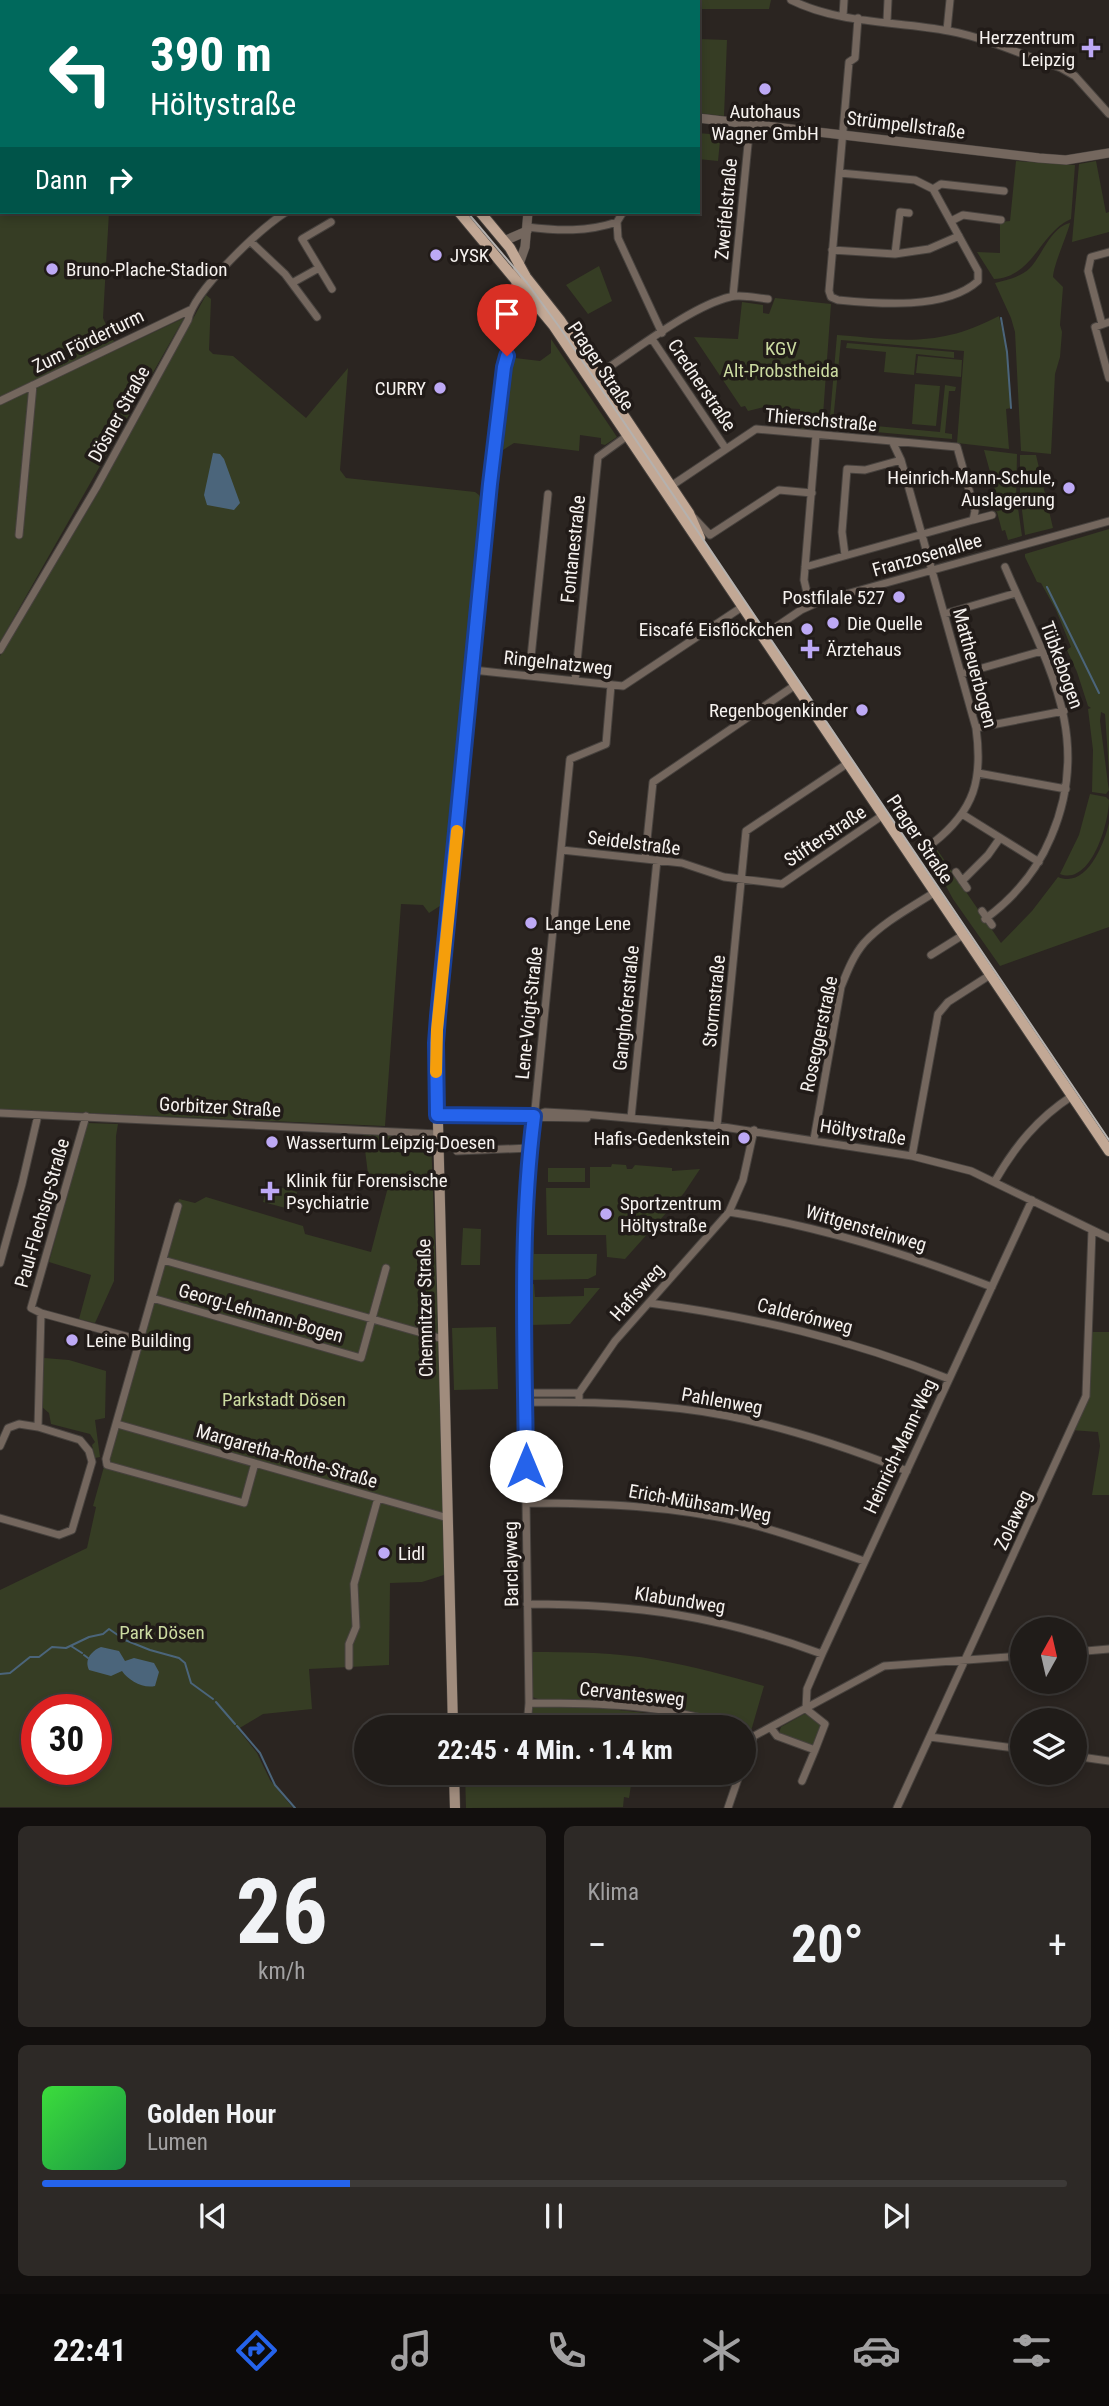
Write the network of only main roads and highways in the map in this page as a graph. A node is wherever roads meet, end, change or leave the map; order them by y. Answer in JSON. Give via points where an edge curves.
{"nodes":[{"id":1,"x":461,"y":214,"type":"edge"},
{"id":2,"x":483,"y":214,"type":"edge"},
{"id":3,"x":519,"y":264,"type":"junction"},
{"id":4,"x":516,"y":278,"type":"junction"},
{"id":5,"x":538,"y":305,"type":"junction"},
{"id":6,"x":512,"y":313,"type":"junction"},
{"id":7,"x":703,"y":547,"type":"junction"},
{"id":8,"x":1109,"y":1151,"type":"edge"},
{"id":9,"x":453,"y":1715,"type":"edge"},
{"id":10,"x":454,"y":1785,"type":"edge"},
{"id":11,"x":455,"y":1808,"type":"edge"}],
"edges":[{"from":1,"to":4,"type":"main road","name":"Prager Straße"},
{"from":2,"to":3,"type":"main road","name":"Prager Straße"},
{"from":3,"to":4,"type":"main road","name":"Chemnitzer Straße"},
{"from":3,"to":7,"type":"main road","name":"Prager Straße","via":[[689,513]]},
{"from":4,"to":5,"type":"main road","name":"Prager Straße"},
{"from":4,"to":6,"type":"main road","name":"Chemnitzer Straße"},
{"from":5,"to":6,"type":"main road"},
{"from":5,"to":7,"type":"main road","name":"Prager Straße"},
{"from":6,"to":9,"type":"main road","name":"Chemnitzer Straße","via":[[490,484],[437,1030]]},
{"from":7,"to":8,"type":"main road","name":"Prager Straße"},
{"from":10,"to":11,"type":"main road"}]}
